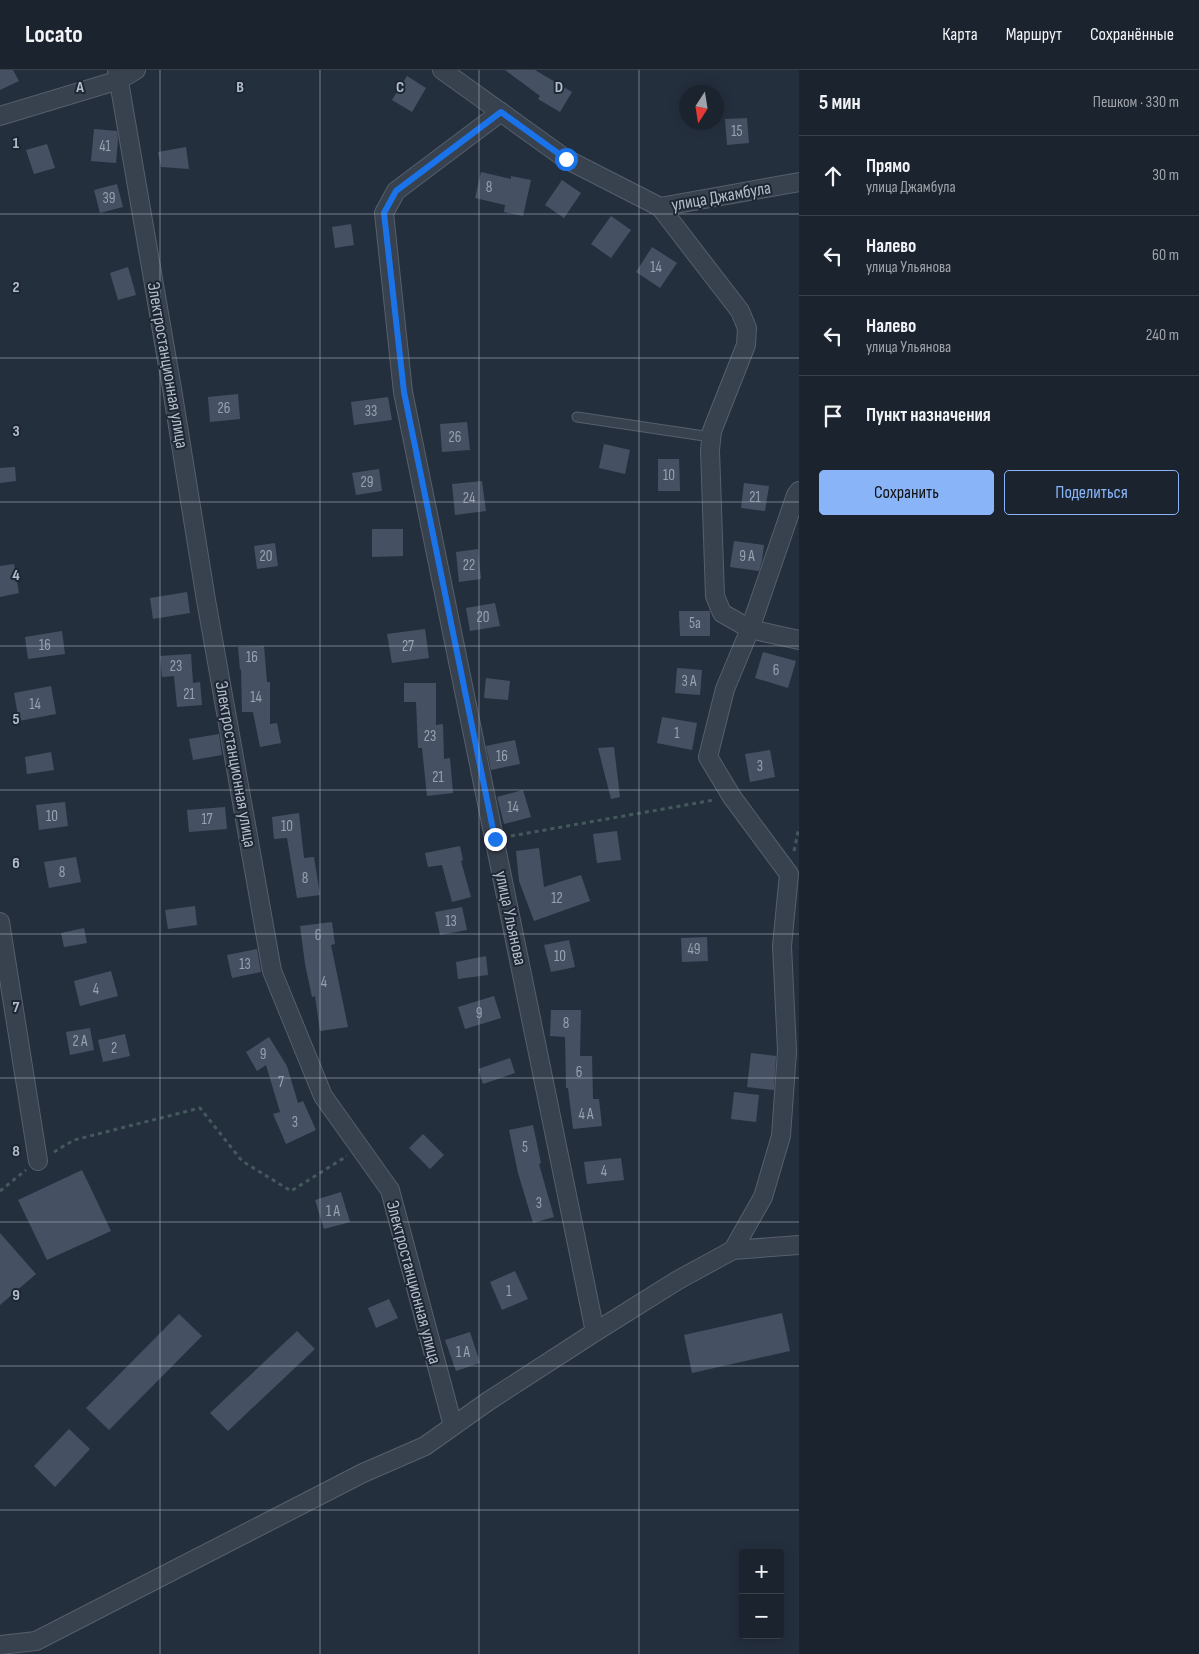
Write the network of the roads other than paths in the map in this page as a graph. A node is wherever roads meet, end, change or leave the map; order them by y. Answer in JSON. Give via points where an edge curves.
{"nodes":[{"id":1,"x":136,"y":70,"type":"edge"},
{"id":2,"x":442,"y":70,"type":"edge"},
{"id":3,"x":118,"y":75,"type":"edge"},
{"id":4,"x":501,"y":112,"type":"junction"},
{"id":5,"x":0,"y":116,"type":"edge"},
{"id":6,"x":799,"y":182,"type":"edge"},
{"id":7,"x":660,"y":207,"type":"junction"},
{"id":8,"x":577,"y":417,"type":"dead end"},
{"id":9,"x":712,"y":437,"type":"junction"},
{"id":10,"x":799,"y":492,"type":"edge"},
{"id":11,"x":750,"y":629,"type":"junction"},
{"id":12,"x":799,"y":640,"type":"edge"},
{"id":13,"x":794,"y":875,"type":"edge"},
{"id":14,"x":0,"y":922,"type":"edge"},
{"id":15,"x":38,"y":1161,"type":"road end"},
{"id":16,"x":799,"y":1245,"type":"edge"},
{"id":17,"x":733,"y":1250,"type":"junction"},
{"id":18,"x":595,"y":1332,"type":"junction"},
{"id":19,"x":453,"y":1426,"type":"junction"},
{"id":20,"x":0,"y":1645,"type":"edge"}],
"edges":[{"from":1,"to":3,"type":"street"},
{"from":2,"to":4,"type":"street","name":"улица Джамбула"},
{"from":3,"to":5,"type":"street"},
{"from":3,"to":19,"type":"street","name":"Электростанционная улица","via":[[272,971],[323,1096],[390,1190]]},
{"from":4,"to":7,"type":"street","name":"улица Джамбула","via":[[566,159]]},
{"from":4,"to":18,"type":"street","name":"улица Ульянова","via":[[396,191],[384,213],[404,392]]},
{"from":6,"to":7,"type":"street","name":"улица Джамбула"},
{"from":7,"to":9,"type":"street","via":[[740,311],[747,328],[746,345]]},
{"from":8,"to":9,"type":"lane"},
{"from":9,"to":11,"type":"street","via":[[715,596],[722,612]]},
{"from":10,"to":11,"type":"street"},
{"from":11,"to":12,"type":"street"},
{"from":11,"to":13,"type":"street","via":[[725,689],[708,757],[732,797]]},
{"from":13,"to":17,"type":"street","via":[[782,946],[787,1052],[781,1136],[763,1197]]},
{"from":14,"to":15,"type":"street"},
{"from":16,"to":17,"type":"street"},
{"from":17,"to":18,"type":"street"},
{"from":18,"to":19,"type":"street"},
{"from":19,"to":20,"type":"street","via":[[425,1446],[363,1473],[36,1642]]}]}
